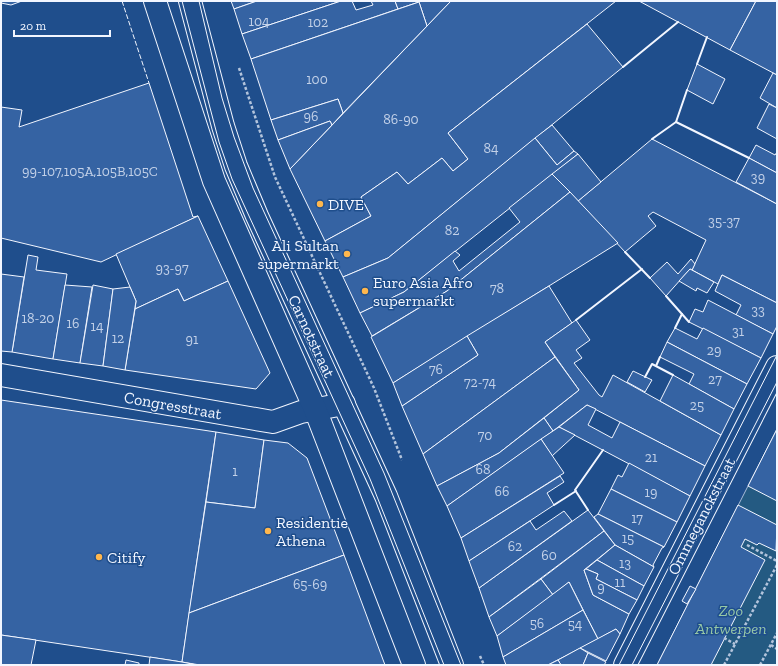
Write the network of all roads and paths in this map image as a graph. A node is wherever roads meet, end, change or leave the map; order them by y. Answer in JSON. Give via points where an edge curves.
{"nodes":[{"id":1,"x":155,"y":1,"type":"edge"},
{"id":2,"x":190,"y":1,"type":"edge"},
{"id":3,"x":238,"y":67,"type":"dead end"},
{"id":4,"x":777,"y":367,"type":"edge"},
{"id":5,"x":1,"y":375,"type":"edge"},
{"id":6,"x":344,"y":404,"type":"junction"},
{"id":7,"x":315,"y":409,"type":"junction"},
{"id":8,"x":403,"y":461,"type":"dead end"},
{"id":9,"x":747,"y":545,"type":"dead end"},
{"id":10,"x":777,"y":561,"type":"edge"},
{"id":11,"x":777,"y":565,"type":"edge"},
{"id":12,"x":777,"y":633,"type":"edge"},
{"id":13,"x":724,"y":638,"type":"dead end"},
{"id":14,"x":735,"y":644,"type":"junction"},
{"id":15,"x":771,"y":645,"type":"junction"},
{"id":16,"x":777,"y":649,"type":"edge"},
{"id":17,"x":478,"y":650,"type":"dead end"},
{"id":18,"x":414,"y":665,"type":"edge"},
{"id":19,"x":452,"y":665,"type":"edge"},
{"id":20,"x":484,"y":665,"type":"edge"},
{"id":21,"x":625,"y":665,"type":"edge"},
{"id":22,"x":724,"y":665,"type":"edge"},
{"id":23,"x":760,"y":665,"type":"edge"}],
"edges":[{"from":1,"to":7,"type":"main road","name":"Carnotstraat","via":[[214,181]]},
{"from":2,"to":6,"type":"main road","name":"Carnotstraat","via":[[236,166]]},
{"from":3,"to":8,"type":"path","via":[[275,177],[374,388]]},
{"from":4,"to":21,"type":"main road","name":"Ommeganckstraat"},
{"from":5,"to":7,"type":"main road","name":"Congresstraat","via":[[273,422]]},
{"from":6,"to":7,"type":"main road","name":"Congresstraat"},
{"from":6,"to":19,"type":"main road","name":"Carnotstraat","via":[[386,496]]},
{"from":7,"to":18,"type":"main road","name":"Carnotstraat"},
{"from":9,"to":10,"type":"path"},
{"from":11,"to":14,"type":"path"},
{"from":12,"to":15,"type":"path"},
{"from":13,"to":14,"type":"path"},
{"from":14,"to":22,"type":"path"},
{"from":15,"to":16,"type":"path"},
{"from":15,"to":23,"type":"path"},
{"from":17,"to":20,"type":"path"}]}
